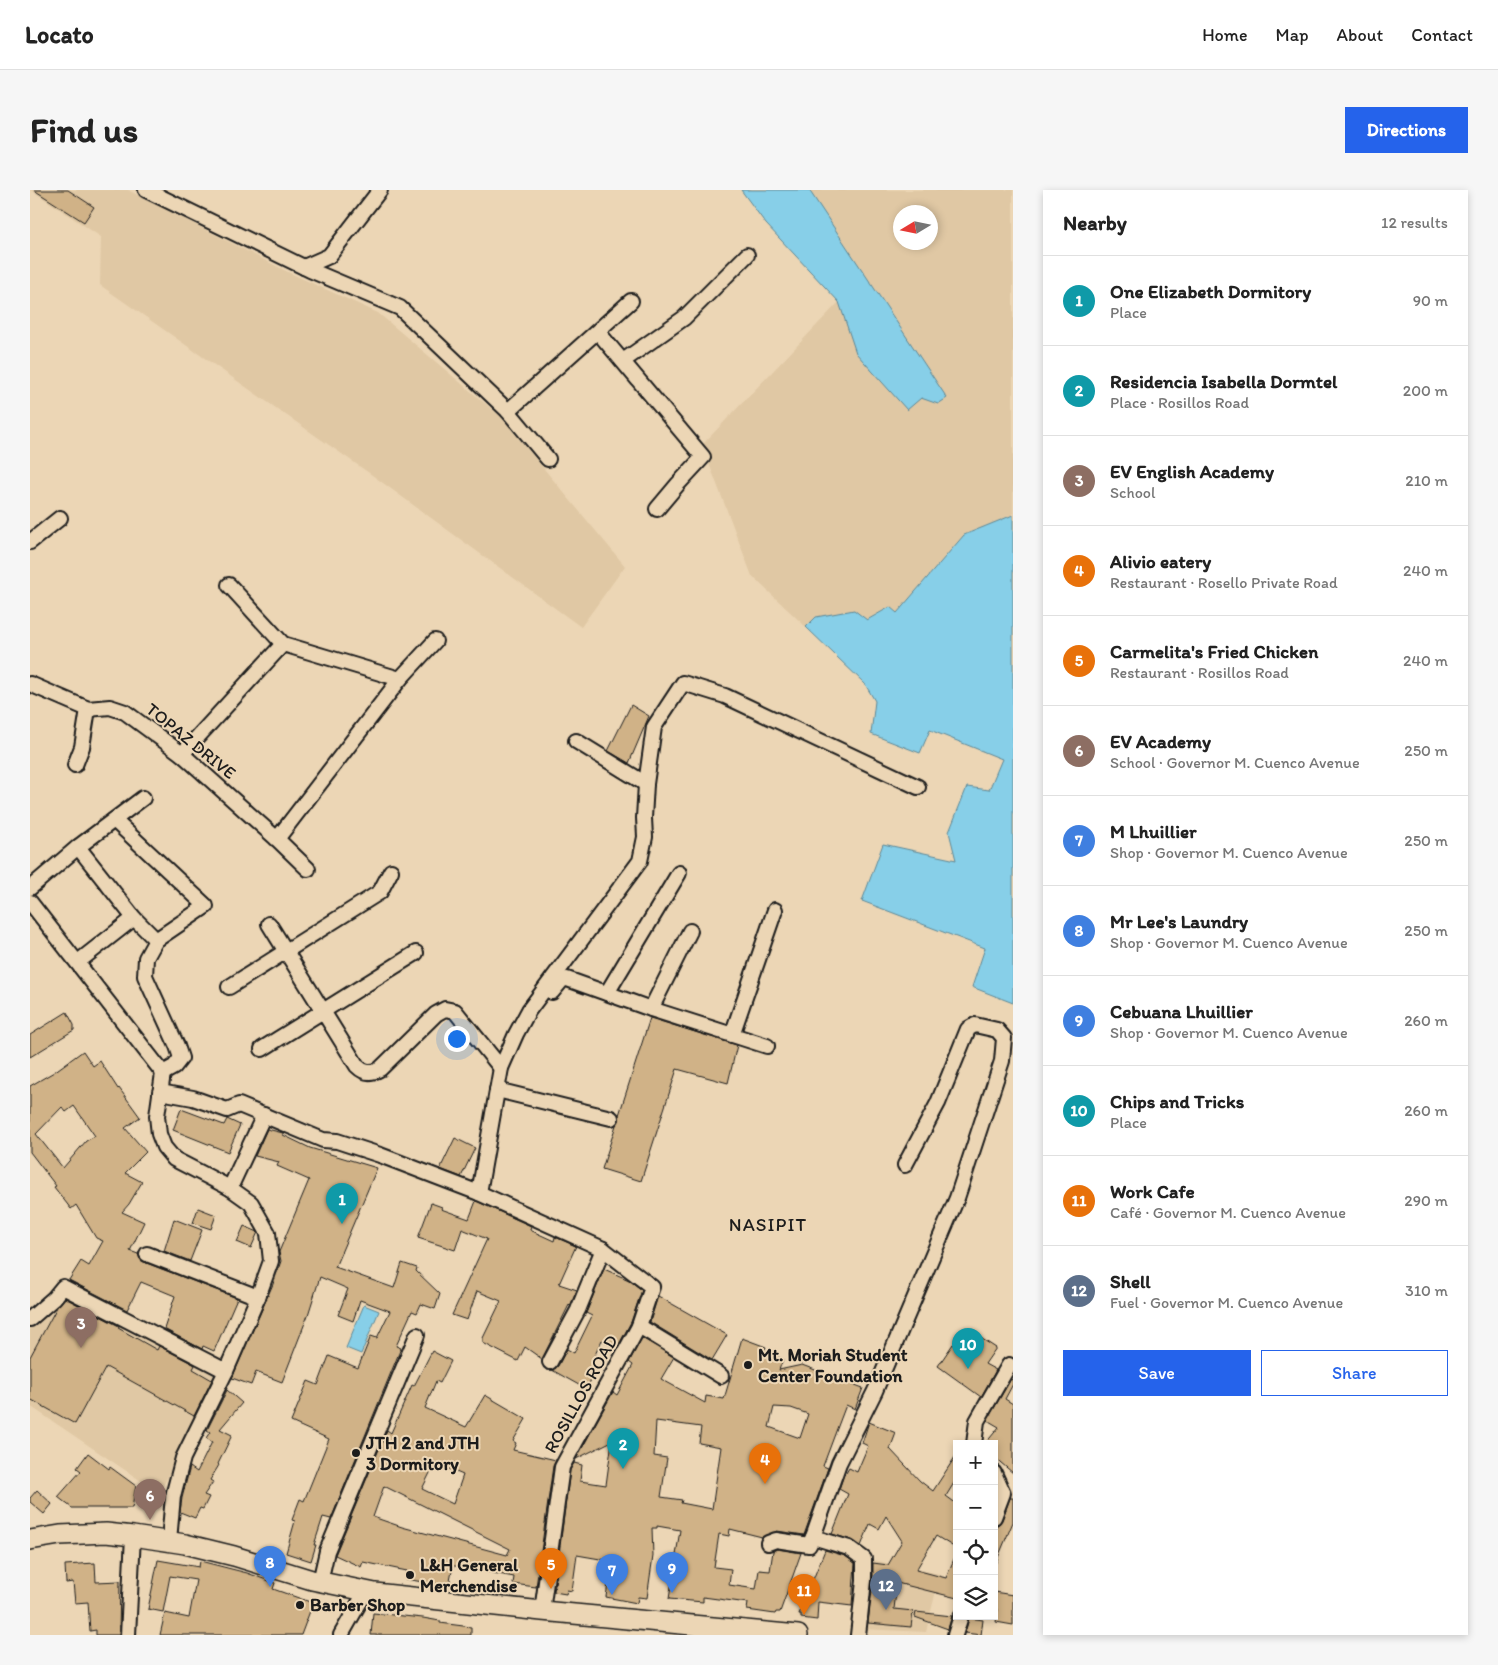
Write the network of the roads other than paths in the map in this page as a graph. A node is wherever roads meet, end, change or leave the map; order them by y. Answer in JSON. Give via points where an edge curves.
{"nodes":[{"id":1,"x":146,"y":190,"type":"edge"},
{"id":2,"x":380,"y":190,"type":"edge"},
{"id":3,"x":747,"y":255,"type":"dead end"},
{"id":4,"x":304,"y":267,"type":"junction"},
{"id":5,"x":631,"y":301,"type":"dead end"},
{"id":6,"x":598,"y":332,"type":"junction"},
{"id":7,"x":623,"y":361,"type":"junction"},
{"id":8,"x":508,"y":411,"type":"junction"},
{"id":9,"x":548,"y":459,"type":"dead end"},
{"id":10,"x":657,"y":509,"type":"dead end"},
{"id":11,"x":60,"y":518,"type":"dead end"},
{"id":12,"x":30,"y":542,"type":"edge"},
{"id":13,"x":229,"y":585,"type":"dead end"},
{"id":14,"x":436,"y":641,"type":"dead end"},
{"id":15,"x":283,"y":644,"type":"junction"},
{"id":16,"x":400,"y":678,"type":"junction"},
{"id":17,"x":30,"y":684,"type":"edge"},
{"id":18,"x":88,"y":709,"type":"junction"},
{"id":19,"x":576,"y":741,"type":"dead end"},
{"id":20,"x":182,"y":754,"type":"junction"},
{"id":21,"x":75,"y":765,"type":"dead end"},
{"id":22,"x":646,"y":784,"type":"junction"},
{"id":23,"x":918,"y":787,"type":"dead end"},
{"id":24,"x":143,"y":798,"type":"dead end"},
{"id":25,"x":114,"y":820,"type":"junction"},
{"id":26,"x":277,"y":838,"type":"junction"},
{"id":27,"x":78,"y":847,"type":"junction"},
{"id":28,"x":308,"y":869,"type":"dead end"},
{"id":29,"x":391,"y":871,"type":"dead end"},
{"id":30,"x":679,"y":873,"type":"dead end"},
{"id":31,"x":30,"y":888,"type":"edge"},
{"id":32,"x":30,"y":902,"type":"edge"},
{"id":33,"x":774,"y":910,"type":"dead end"},
{"id":34,"x":134,"y":918,"type":"junction"},
{"id":35,"x":269,"y":924,"type":"dead end"},
{"id":36,"x":690,"y":931,"type":"dead end"},
{"id":37,"x":156,"y":940,"type":"junction"},
{"id":38,"x":285,"y":951,"type":"junction"},
{"id":39,"x":416,"y":953,"type":"dead end"},
{"id":40,"x":78,"y":962,"type":"junction"},
{"id":41,"x":229,"y":987,"type":"dead end"},
{"id":42,"x":607,"y":993,"type":"junction"},
{"id":43,"x":650,"y":1009,"type":"junction"},
{"id":44,"x":323,"y":1012,"type":"junction"},
{"id":45,"x":522,"y":1022,"type":"junction"},
{"id":46,"x":732,"y":1034,"type":"junction"},
{"id":47,"x":767,"y":1046,"type":"dead end"},
{"id":48,"x":262,"y":1049,"type":"dead end"},
{"id":49,"x":501,"y":1068,"type":"junction"},
{"id":50,"x":163,"y":1072,"type":"junction"},
{"id":51,"x":497,"y":1090,"type":"junction"},
{"id":52,"x":160,"y":1092,"type":"junction"},
{"id":53,"x":264,"y":1115,"type":"junction"},
{"id":54,"x":611,"y":1118,"type":"dead end"},
{"id":55,"x":905,"y":1165,"type":"dead end"},
{"id":56,"x":230,"y":1188,"type":"junction"},
{"id":57,"x":479,"y":1193,"type":"junction"},
{"id":58,"x":603,"y":1249,"type":"junction"},
{"id":59,"x":147,"y":1254,"type":"dead end"},
{"id":60,"x":258,"y":1297,"type":"junction"},
{"id":61,"x":30,"y":1319,"type":"edge"},
{"id":62,"x":639,"y":1326,"type":"junction"},
{"id":63,"x":417,"y":1335,"type":"dead end"},
{"id":64,"x":550,"y":1362,"type":"dead end"},
{"id":65,"x":1009,"y":1365,"type":"dead end"},
{"id":66,"x":226,"y":1371,"type":"junction"},
{"id":67,"x":721,"y":1376,"type":"dead end"},
{"id":68,"x":974,"y":1440,"type":"edge"},
{"id":69,"x":998,"y":1482,"type":"edge"},
{"id":70,"x":998,"y":1506,"type":"edge"},
{"id":71,"x":133,"y":1536,"type":"junction"},
{"id":72,"x":813,"y":1537,"type":"junction"},
{"id":73,"x":30,"y":1540,"type":"edge"},
{"id":74,"x":169,"y":1541,"type":"junction"},
{"id":75,"x":768,"y":1543,"type":"dead end"},
{"id":76,"x":320,"y":1582,"type":"junction"},
{"id":77,"x":366,"y":1591,"type":"junction"},
{"id":78,"x":542,"y":1612,"type":"junction"},
{"id":79,"x":961,"y":1620,"type":"edge"},
{"id":80,"x":128,"y":1635,"type":"edge"},
{"id":81,"x":341,"y":1635,"type":"edge"},
{"id":82,"x":798,"y":1635,"type":"edge"},
{"id":83,"x":858,"y":1635,"type":"edge"},
{"id":84,"x":955,"y":1635,"type":"edge"}],
"edges":[{"from":1,"to":4,"type":"street"},
{"from":2,"to":4,"type":"street","via":[[328,256]]},
{"from":3,"to":7,"type":"street","via":[[684,318]]},
{"from":4,"to":8,"type":"street","via":[[400,308]]},
{"from":5,"to":6,"type":"street"},
{"from":6,"to":7,"type":"street"},
{"from":6,"to":8,"type":"street"},
{"from":7,"to":10,"type":"street","via":[[703,457]]},
{"from":8,"to":9,"type":"street"},
{"from":11,"to":12,"type":"street"},
{"from":13,"to":15,"type":"street"},
{"from":14,"to":16,"type":"street"},
{"from":15,"to":16,"type":"street"},
{"from":15,"to":20,"type":"street"},
{"from":16,"to":26,"type":"street"},
{"from":17,"to":18,"type":"street","name":"TOPAZ DRIVE"},
{"from":18,"to":20,"type":"street","name":"TOPAZ DRIVE","via":[[110,707],[125,712]]},
{"from":18,"to":21,"type":"street","via":[[82,747]]},
{"from":19,"to":22,"type":"street"},
{"from":20,"to":26,"type":"street","name":"TOPAZ DRIVE"},
{"from":22,"to":23,"type":"street","via":[[654,727],[683,683],[733,700]]},
{"from":22,"to":45,"type":"street","via":[[645,837],[640,861]]},
{"from":24,"to":25,"type":"street"},
{"from":25,"to":27,"type":"street"},
{"from":25,"to":37,"type":"street","via":[[206,906]]},
{"from":26,"to":28,"type":"street","name":"TOPAZ DRIVE"},
{"from":27,"to":31,"type":"street"},
{"from":27,"to":34,"type":"street"},
{"from":29,"to":38,"type":"street","via":[[380,892]]},
{"from":30,"to":42,"type":"street"},
{"from":32,"to":40,"type":"street"},
{"from":33,"to":46,"type":"street"},
{"from":34,"to":37,"type":"street"},
{"from":34,"to":40,"type":"street"},
{"from":35,"to":38,"type":"street"},
{"from":36,"to":43,"type":"street"},
{"from":37,"to":50,"type":"street","via":[[146,958],[145,976],[181,1058],[174,1067]]},
{"from":38,"to":41,"type":"street"},
{"from":38,"to":44,"type":"street"},
{"from":39,"to":44,"type":"street"},
{"from":40,"to":50,"type":"street"},
{"from":42,"to":43,"type":"street"},
{"from":42,"to":45,"type":"street","via":[[564,979],[534,1016]]},
{"from":43,"to":46,"type":"street"},
{"from":44,"to":48,"type":"street"},
{"from":44,"to":49,"type":"street","via":[[361,1070],[375,1072],[380,1069],[445,1009],[455,1011]]},
{"from":45,"to":49,"type":"street"},
{"from":46,"to":47,"type":"street"},
{"from":49,"to":51,"type":"street"},
{"from":50,"to":52,"type":"street"},
{"from":51,"to":54,"type":"street"},
{"from":51,"to":57,"type":"street"},
{"from":52,"to":53,"type":"street","via":[[193,1098],[227,1110],[239,1105]]},
{"from":52,"to":56,"type":"street","via":[[157,1116],[164,1147],[174,1159]]},
{"from":53,"to":56,"type":"street"},
{"from":53,"to":57,"type":"street","via":[[323,1140],[337,1141],[380,1155]]},
{"from":55,"to":72,"type":"street","via":[[938,1103],[968,1029],[982,1025],[997,1030],[1004,1038],[1002,1061],[957,1198],[875,1391],[839,1463]]},
{"from":56,"to":60,"type":"street","via":[[251,1203],[268,1233],[271,1261]]},
{"from":57,"to":58,"type":"street"},
{"from":58,"to":62,"type":"street","name":"ROSILLOS ROAD","via":[[652,1287]]},
{"from":58,"to":64,"type":"street","via":[[578,1310],[556,1339]]},
{"from":59,"to":60,"type":"street"},
{"from":60,"to":66,"type":"street"},
{"from":61,"to":66,"type":"street","via":[[63,1287]]},
{"from":62,"to":67,"type":"street"},
{"from":62,"to":78,"type":"street","name":"ROSILLOS ROAD","via":[[562,1467]]},
{"from":63,"to":76,"type":"street","via":[[327,1551]]},
{"from":65,"to":68,"type":"street","via":[[976,1421]]},
{"from":66,"to":74,"type":"street","via":[[184,1458],[173,1496]]},
{"from":69,"to":70,"type":"street","via":[[1003,1493]]},
{"from":71,"to":73,"type":"main road","via":[[60,1535]]},
{"from":71,"to":74,"type":"main road"},
{"from":71,"to":80,"type":"street"},
{"from":72,"to":75,"type":"street","via":[[809,1545],[776,1540]]},
{"from":72,"to":83,"type":"street","via":[[849,1548],[864,1559]]},
{"from":74,"to":76,"type":"main road","via":[[234,1556]]},
{"from":76,"to":77,"type":"main road"},
{"from":77,"to":78,"type":"main road"},
{"from":77,"to":81,"type":"street"},
{"from":78,"to":82,"type":"main road"},
{"from":79,"to":84,"type":"street"}]}
